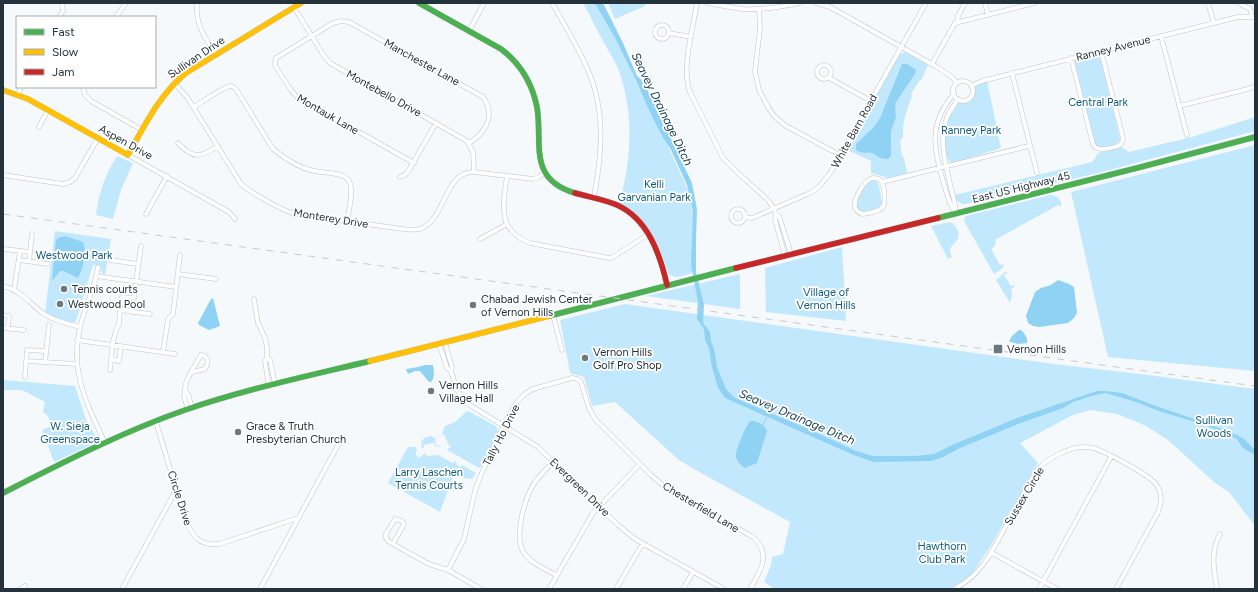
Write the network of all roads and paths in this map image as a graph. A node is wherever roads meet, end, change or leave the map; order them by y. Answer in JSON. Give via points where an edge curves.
{"nodes":[{"id":1,"x":126,"y":3,"type":"edge"},
{"id":2,"x":197,"y":3,"type":"edge"},
{"id":3,"x":301,"y":3,"type":"edge"},
{"id":4,"x":419,"y":3,"type":"edge"},
{"id":5,"x":484,"y":3,"type":"edge"},
{"id":6,"x":552,"y":3,"type":"edge"},
{"id":7,"x":697,"y":3,"type":"edge"},
{"id":8,"x":707,"y":3,"type":"edge"},
{"id":9,"x":800,"y":3,"type":"edge"},
{"id":10,"x":816,"y":3,"type":"edge"},
{"id":11,"x":926,"y":3,"type":"edge"},
{"id":12,"x":965,"y":3,"type":"edge"},
{"id":13,"x":985,"y":3,"type":"edge"},
{"id":14,"x":1035,"y":3,"type":"edge"},
{"id":15,"x":1208,"y":3,"type":"edge"},
{"id":16,"x":1239,"y":3,"type":"edge"},
{"id":17,"x":64,"y":4,"type":"edge"},
{"id":18,"x":294,"y":7,"type":"junction"},
{"id":19,"x":760,"y":9,"type":"junction"},
{"id":20,"x":988,"y":15,"type":"junction"},
{"id":21,"x":60,"y":16,"type":"edge"},
{"id":22,"x":117,"y":16,"type":"edge"},
{"id":23,"x":1253,"y":16,"type":"edge"},
{"id":24,"x":957,"y":22,"type":"junction"},
{"id":25,"x":1214,"y":23,"type":"junction"},
{"id":26,"x":469,"y":31,"type":"junction"},
{"id":27,"x":669,"y":33,"type":"dead end"},
{"id":28,"x":311,"y":35,"type":"junction"},
{"id":29,"x":1161,"y":36,"type":"junction"},
{"id":30,"x":691,"y":37,"type":"junction"},
{"id":31,"x":901,"y":47,"type":"junction"},
{"id":32,"x":1101,"y":51,"type":"junction"},
{"id":33,"x":216,"y":55,"type":"junction"},
{"id":34,"x":1071,"y":58,"type":"junction"},
{"id":35,"x":932,"y":64,"type":"junction"},
{"id":36,"x":1012,"y":73,"type":"junction"},
{"id":37,"x":829,"y":78,"type":"dead end"},
{"id":38,"x":174,"y":83,"type":"junction"},
{"id":39,"x":957,"y":83,"type":"junction"},
{"id":40,"x":971,"y":86,"type":"junction"},
{"id":41,"x":1255,"y":86,"type":"edge"},
{"id":42,"x":21,"y":88,"type":"edge"},
{"id":43,"x":83,"y":88,"type":"edge"},
{"id":44,"x":3,"y":90,"type":"edge"},
{"id":45,"x":954,"y":94,"type":"junction"},
{"id":46,"x":18,"y":95,"type":"junction"},
{"id":47,"x":958,"y":99,"type":"junction"},
{"id":48,"x":871,"y":101,"type":"junction"},
{"id":49,"x":1179,"y":106,"type":"junction"},
{"id":50,"x":194,"y":107,"type":"junction"},
{"id":51,"x":48,"y":110,"type":"junction"},
{"id":52,"x":436,"y":123,"type":"junction"},
{"id":53,"x":38,"y":127,"type":"dead end"},
{"id":54,"x":142,"y":130,"type":"junction"},
{"id":55,"x":1187,"y":135,"type":"dead end"},
{"id":56,"x":1255,"y":137,"type":"edge"},
{"id":57,"x":98,"y":138,"type":"junction"},
{"id":58,"x":178,"y":143,"type":"dead end"},
{"id":59,"x":469,"y":143,"type":"junction"},
{"id":60,"x":218,"y":146,"type":"junction"},
{"id":61,"x":1029,"y":146,"type":"junction"},
{"id":62,"x":128,"y":155,"type":"junction"},
{"id":63,"x":840,"y":155,"type":"junction"},
{"id":64,"x":414,"y":163,"type":"junction"},
{"id":65,"x":947,"y":166,"type":"junction"},
{"id":66,"x":939,"y":168,"type":"junction"},
{"id":67,"x":474,"y":172,"type":"junction"},
{"id":68,"x":545,"y":172,"type":"junction"},
{"id":69,"x":1036,"y":173,"type":"dead end"},
{"id":70,"x":3,"y":175,"type":"edge"},
{"id":71,"x":167,"y":176,"type":"junction"},
{"id":72,"x":507,"y":176,"type":"junction"},
{"id":73,"x":400,"y":177,"type":"dead end"},
{"id":74,"x":882,"y":182,"type":"junction"},
{"id":75,"x":594,"y":197,"type":"junction"},
{"id":76,"x":774,"y":208,"type":"junction"},
{"id":77,"x":955,"y":213,"type":"junction"},
{"id":78,"x":146,"y":214,"type":"dead end"},
{"id":79,"x":745,"y":217,"type":"dead end"},
{"id":80,"x":235,"y":219,"type":"dead end"},
{"id":81,"x":347,"y":221,"type":"junction"},
{"id":82,"x":507,"y":224,"type":"junction"},
{"id":83,"x":32,"y":234,"type":"dead end"},
{"id":84,"x":649,"y":234,"type":"junction"},
{"id":85,"x":480,"y":239,"type":"dead end"},
{"id":86,"x":141,"y":246,"type":"dead end"},
{"id":87,"x":3,"y":249,"type":"edge"},
{"id":88,"x":20,"y":251,"type":"junction"},
{"id":89,"x":30,"y":252,"type":"junction"},
{"id":90,"x":180,"y":254,"type":"dead end"},
{"id":91,"x":788,"y":255,"type":"junction"},
{"id":92,"x":19,"y":260,"type":"junction"},
{"id":93,"x":110,"y":260,"type":"dead end"},
{"id":94,"x":28,"y":261,"type":"junction"},
{"id":95,"x":48,"y":264,"type":"dead end"},
{"id":96,"x":138,"y":264,"type":"junction"},
{"id":97,"x":98,"y":267,"type":"dead end"},
{"id":98,"x":178,"y":274,"type":"junction"},
{"id":99,"x":96,"y":276,"type":"junction"},
{"id":100,"x":216,"y":279,"type":"dead end"},
{"id":101,"x":135,"y":282,"type":"junction"},
{"id":102,"x":667,"y":285,"type":"junction"},
{"id":103,"x":3,"y":286,"type":"edge"},
{"id":104,"x":176,"y":287,"type":"junction"},
{"id":105,"x":14,"y":290,"type":"junction"},
{"id":106,"x":134,"y":298,"type":"junction"},
{"id":107,"x":254,"y":299,"type":"dead end"},
{"id":108,"x":120,"y":310,"type":"junction"},
{"id":109,"x":132,"y":312,"type":"junction"},
{"id":110,"x":150,"y":314,"type":"dead end"},
{"id":111,"x":3,"y":315,"type":"edge"},
{"id":112,"x":553,"y":315,"type":"junction"},
{"id":113,"x":49,"y":325,"type":"dead end"},
{"id":114,"x":80,"y":327,"type":"junction"},
{"id":115,"x":5,"y":328,"type":"edge"},
{"id":116,"x":24,"y":330,"type":"dead end"},
{"id":117,"x":77,"y":340,"type":"junction"},
{"id":118,"x":442,"y":344,"type":"junction"},
{"id":119,"x":113,"y":345,"type":"junction"},
{"id":120,"x":121,"y":346,"type":"junction"},
{"id":121,"x":562,"y":350,"type":"dead end"},
{"id":122,"x":46,"y":351,"type":"junction"},
{"id":123,"x":163,"y":352,"type":"junction"},
{"id":124,"x":175,"y":354,"type":"dead end"},
{"id":125,"x":111,"y":359,"type":"junction"},
{"id":126,"x":26,"y":361,"type":"junction"},
{"id":127,"x":45,"y":363,"type":"junction"},
{"id":128,"x":77,"y":364,"type":"junction"},
{"id":129,"x":110,"y":370,"type":"dead end"},
{"id":130,"x":192,"y":372,"type":"junction"},
{"id":131,"x":25,"y":377,"type":"dead end"},
{"id":132,"x":272,"y":385,"type":"junction"},
{"id":133,"x":190,"y":409,"type":"junction"},
{"id":134,"x":593,"y":417,"type":"joint"},
{"id":135,"x":156,"y":422,"type":"junction"},
{"id":136,"x":504,"y":426,"type":"junction"},
{"id":137,"x":105,"y":443,"type":"junction"},
{"id":138,"x":338,"y":446,"type":"dead end"},
{"id":139,"x":1111,"y":457,"type":"junction"},
{"id":140,"x":554,"y":462,"type":"junction"},
{"id":141,"x":640,"y":464,"type":"junction"},
{"id":142,"x":176,"y":490,"type":"junction"},
{"id":143,"x":3,"y":493,"type":"edge"},
{"id":144,"x":598,"y":506,"type":"junction"},
{"id":145,"x":298,"y":518,"type":"junction"},
{"id":146,"x":1220,"y":534,"type":"dead end"},
{"id":147,"x":642,"y":543,"type":"junction"},
{"id":148,"x":393,"y":544,"type":"junction"},
{"id":149,"x":992,"y":553,"type":"junction"},
{"id":150,"x":448,"y":570,"type":"junction"},
{"id":151,"x":693,"y":572,"type":"junction"},
{"id":152,"x":556,"y":575,"type":"junction"},
{"id":153,"x":1043,"y":581,"type":"junction"},
{"id":154,"x":25,"y":586,"type":"dead end"},
{"id":155,"x":20,"y":589,"type":"edge"},
{"id":156,"x":122,"y":589,"type":"edge"},
{"id":157,"x":260,"y":589,"type":"edge"},
{"id":158,"x":481,"y":589,"type":"edge"},
{"id":159,"x":549,"y":589,"type":"edge"},
{"id":160,"x":616,"y":589,"type":"edge"},
{"id":161,"x":683,"y":589,"type":"edge"},
{"id":162,"x":724,"y":589,"type":"edge"},
{"id":163,"x":750,"y":589,"type":"edge"},
{"id":164,"x":954,"y":589,"type":"edge"},
{"id":165,"x":1039,"y":589,"type":"edge"},
{"id":166,"x":1057,"y":589,"type":"edge"},
{"id":167,"x":1116,"y":589,"type":"edge"},
{"id":168,"x":1216,"y":589,"type":"edge"}],
"edges":[{"from":1,"to":22,"type":"street"},
{"from":2,"to":33,"type":"street","via":[[199,27]]},
{"from":3,"to":18,"type":"main road","name":"Sullivan Drive"},
{"from":4,"to":26,"type":"main road"},
{"from":5,"to":26,"type":"street"},
{"from":6,"to":75,"type":"street","via":[[587,68],[600,112],[602,143]]},
{"from":7,"to":30,"type":"street"},
{"from":8,"to":19,"type":"street"},
{"from":9,"to":19,"type":"street"},
{"from":10,"to":31,"type":"street","via":[[830,7]]},
{"from":11,"to":31,"type":"street","name":"White Barn Road"},
{"from":12,"to":24,"type":"street"},
{"from":13,"to":20,"type":"street"},
{"from":14,"to":20,"type":"street"},
{"from":15,"to":25,"type":"street"},
{"from":16,"to":23,"type":"street","via":[[1250,9]]},
{"from":17,"to":21,"type":"street"},
{"from":18,"to":28,"type":"street","name":"Montebello Drive"},
{"from":18,"to":33,"type":"main road","name":"Sullivan Drive"},
{"from":19,"to":63,"type":"street","via":[[755,71],[759,90],[768,107],[786,126]]},
{"from":20,"to":24,"type":"street"},
{"from":23,"to":25,"type":"street","name":"Ranney Avenue"},
{"from":24,"to":35,"type":"street"},
{"from":25,"to":29,"type":"street","name":"Ranney Avenue"},
{"from":26,"to":68,"type":"main road","via":[[508,54],[523,69],[535,100],[537,145]]},
{"from":27,"to":30,"type":"street"},
{"from":28,"to":52,"type":"street","name":"Montebello Drive","via":[[330,63]]},
{"from":28,"to":59,"type":"street","name":"Manchester Lane","via":[[335,22],[349,22],[479,94],[486,102],[489,115],[480,135]]},
{"from":28,"to":64,"type":"street","name":"Montauk Lane","via":[[278,55],[275,60],[276,67],[293,93],[302,101]]},
{"from":29,"to":32,"type":"street","name":"Ranney Avenue"},
{"from":29,"to":49,"type":"street"},
{"from":30,"to":76,"type":"street","via":[[686,73],[690,92],[723,158]]},
{"from":31,"to":35,"type":"street"},
{"from":31,"to":48,"type":"street","name":"White Barn Road"},
{"from":32,"to":34,"type":"street","name":"Ranney Avenue"},
{"from":32,"to":34,"type":"street","via":[[1123,138],[1121,144],[1102,150],[1095,148],[1093,144]]},
{"from":33,"to":38,"type":"main road","name":"Sullivan Drive"},
{"from":34,"to":36,"type":"street","name":"Ranney Avenue"},
{"from":35,"to":39,"type":"street"},
{"from":36,"to":40,"type":"street","name":"Ranney Avenue"},
{"from":36,"to":61,"type":"street"},
{"from":37,"to":48,"type":"street"},
{"from":38,"to":50,"type":"street","name":"Monterey Drive"},
{"from":38,"to":54,"type":"main road","name":"Sullivan Drive","via":[[161,98]]},
{"from":39,"to":40,"type":"street","via":[[966,81]]},
{"from":39,"to":45,"type":"street","via":[[954,86]]},
{"from":40,"to":47,"type":"street","via":[[971,96],[965,100]]},
{"from":41,"to":49,"type":"street"},
{"from":42,"to":46,"type":"street"},
{"from":43,"to":54,"type":"street","via":[[85,95],[92,101]]},
{"from":44,"to":46,"type":"main road","name":"Aspen Drive"},
{"from":45,"to":47,"type":"street"},
{"from":45,"to":66,"type":"street","via":[[942,110],[934,136]]},
{"from":46,"to":51,"type":"main road","name":"Aspen Drive"},
{"from":47,"to":65,"type":"street","via":[[944,128]]},
{"from":48,"to":63,"type":"street","name":"White Barn Road"},
{"from":49,"to":55,"type":"street"},
{"from":50,"to":60,"type":"street","name":"Monterey Drive"},
{"from":50,"to":81,"type":"street","via":[[230,86],[236,89],[273,149],[306,169],[347,178],[352,188]]},
{"from":51,"to":53,"type":"street"},
{"from":51,"to":57,"type":"main road","name":"Aspen Drive"},
{"from":52,"to":59,"type":"street","name":"Montebello Drive"},
{"from":52,"to":64,"type":"street"},
{"from":54,"to":62,"type":"main road","name":"Sullivan Drive"},
{"from":56,"to":77,"type":"main road","name":"East US Highway 45"},
{"from":57,"to":62,"type":"main road","name":"Aspen Drive"},
{"from":57,"to":70,"type":"street","via":[[75,178],[70,182],[63,184]]},
{"from":58,"to":60,"type":"street","via":[[188,153],[196,155]]},
{"from":59,"to":67,"type":"street","via":[[473,152]]},
{"from":60,"to":81,"type":"street","name":"Monterey Drive","via":[[241,184],[249,190],[292,213]]},
{"from":61,"to":65,"type":"street"},
{"from":61,"to":69,"type":"street"},
{"from":62,"to":71,"type":"street","name":"Aspen Drive"},
{"from":63,"to":76,"type":"street","name":"White Barn Road","via":[[819,187]]},
{"from":64,"to":73,"type":"street","via":[[407,173]]},
{"from":65,"to":66,"type":"street"},
{"from":65,"to":77,"type":"street"},
{"from":66,"to":74,"type":"street"},
{"from":66,"to":77,"type":"street","via":[[950,205]]},
{"from":67,"to":72,"type":"street"},
{"from":67,"to":81,"type":"street","name":"Monterey Drive","via":[[464,173],[458,177],[433,220],[419,229]]},
{"from":68,"to":72,"type":"street","via":[[533,179]]},
{"from":68,"to":75,"type":"main road","via":[[565,190]]},
{"from":71,"to":78,"type":"street"},
{"from":71,"to":80,"type":"street","name":"Aspen Drive","via":[[229,212]]},
{"from":72,"to":82,"type":"street","via":[[503,207]]},
{"from":74,"to":74,"type":"street","via":[[885,205],[864,214],[859,213],[854,204],[864,183],[873,178]]},
{"from":75,"to":84,"type":"main road","via":[[615,204],[628,212]]},
{"from":76,"to":79,"type":"street","name":"White Barn Road","via":[[752,218]]},
{"from":76,"to":91,"type":"street","via":[[776,215],[779,216]]},
{"from":77,"to":91,"type":"main road","name":"East US Highway 45"},
{"from":82,"to":84,"type":"street","via":[[514,235],[524,241],[609,258]]},
{"from":82,"to":85,"type":"street"},
{"from":83,"to":89,"type":"street"},
{"from":84,"to":102,"type":"main road","via":[[656,246]]},
{"from":86,"to":96,"type":"street"},
{"from":87,"to":88,"type":"street"},
{"from":88,"to":89,"type":"street"},
{"from":88,"to":92,"type":"street"},
{"from":89,"to":94,"type":"street"},
{"from":90,"to":98,"type":"street"},
{"from":91,"to":102,"type":"main road","name":"East US Highway 45"},
{"from":92,"to":94,"type":"street"},
{"from":92,"to":105,"type":"street"},
{"from":93,"to":96,"type":"street"},
{"from":94,"to":95,"type":"street"},
{"from":96,"to":101,"type":"street"},
{"from":97,"to":99,"type":"street"},
{"from":98,"to":100,"type":"street"},
{"from":98,"to":104,"type":"street"},
{"from":99,"to":101,"type":"street"},
{"from":99,"to":114,"type":"street"},
{"from":101,"to":104,"type":"street"},
{"from":101,"to":106,"type":"street"},
{"from":102,"to":112,"type":"main road","name":"East US Highway 45"},
{"from":103,"to":105,"type":"street"},
{"from":104,"to":123,"type":"street","via":[[173,314],[168,319]]},
{"from":105,"to":114,"type":"street","via":[[50,317]]},
{"from":106,"to":108,"type":"street","via":[[122,297]]},
{"from":106,"to":109,"type":"street"},
{"from":107,"to":132,"type":"street","via":[[258,323],[265,338],[267,357],[270,360]]},
{"from":108,"to":109,"type":"street"},
{"from":108,"to":119,"type":"street"},
{"from":109,"to":110,"type":"street"},
{"from":111,"to":115,"type":"street","via":[[8,316]]},
{"from":112,"to":118,"type":"main road","name":"East US Highway 45"},
{"from":112,"to":121,"type":"street"},
{"from":113,"to":122,"type":"street"},
{"from":114,"to":117,"type":"street"},
{"from":115,"to":116,"type":"street"},
{"from":117,"to":119,"type":"street"},
{"from":117,"to":128,"type":"street"},
{"from":118,"to":132,"type":"main road","name":"East US Highway 45"},
{"from":118,"to":136,"type":"street","name":"Evergreen Drive","via":[[447,368],[468,404]]},
{"from":119,"to":120,"type":"street"},
{"from":119,"to":125,"type":"street"},
{"from":120,"to":123,"type":"street"},
{"from":120,"to":125,"type":"street","via":[[119,361]]},
{"from":122,"to":126,"type":"street","via":[[27,350]]},
{"from":122,"to":127,"type":"street"},
{"from":123,"to":124,"type":"street"},
{"from":125,"to":129,"type":"street"},
{"from":126,"to":127,"type":"street"},
{"from":126,"to":131,"type":"street"},
{"from":127,"to":128,"type":"street"},
{"from":128,"to":137,"type":"street","via":[[84,398]]},
{"from":130,"to":130,"type":"street","via":[[201,355],[205,356],[208,364],[204,369]]},
{"from":130,"to":133,"type":"street","via":[[184,387],[184,396]]},
{"from":132,"to":133,"type":"main road","name":"East US Highway 45"},
{"from":133,"to":135,"type":"main road","name":"East US Highway 45"},
{"from":134,"to":136,"type":"street","name":"Tally Ho Drive","via":[[581,382],[572,378],[526,393],[516,403]]},
{"from":134,"to":141,"type":"street","name":"Chesterfield Lane"},
{"from":135,"to":137,"type":"main road","name":"East US Highway 45"},
{"from":135,"to":142,"type":"street","name":"Circle Drive"},
{"from":136,"to":140,"type":"street","name":"Evergreen Drive","via":[[535,444]]},
{"from":136,"to":150,"type":"street","name":"Tally Ho Drive","via":[[477,484],[464,538]]},
{"from":137,"to":143,"type":"main road","name":"East US Highway 45"},
{"from":138,"to":145,"type":"street"},
{"from":139,"to":149,"type":"street","name":"Sussex Circle","via":[[1100,450],[1080,447],[1043,464]]},
{"from":139,"to":153,"type":"street"},
{"from":139,"to":167,"type":"street","name":"Sussex Circle","via":[[1149,478],[1156,484],[1161,497],[1158,512]]},
{"from":140,"to":144,"type":"street","name":"Evergreen Drive"},
{"from":140,"to":152,"type":"street","via":[[531,490],[519,539],[522,551],[527,557]]},
{"from":141,"to":144,"type":"street"},
{"from":141,"to":163,"type":"street","name":"Chesterfield Lane","via":[[665,487],[756,540],[762,551],[763,562]]},
{"from":142,"to":145,"type":"street","name":"Circle Drive","via":[[191,532],[198,540],[207,544],[219,544]]},
{"from":142,"to":156,"type":"street"},
{"from":144,"to":147,"type":"street","name":"Evergreen Drive"},
{"from":144,"to":152,"type":"street"},
{"from":145,"to":157,"type":"street"},
{"from":146,"to":168,"type":"street","via":[[1213,557]]},
{"from":147,"to":151,"type":"street","name":"Evergreen Drive"},
{"from":147,"to":160,"type":"street"},
{"from":148,"to":148,"type":"street","via":[[404,524],[399,519],[394,520],[386,534],[386,539]]},
{"from":148,"to":150,"type":"street","via":[[429,564]]},
{"from":149,"to":153,"type":"street"},
{"from":149,"to":164,"type":"street","name":"Sussex Circle","via":[[975,575]]},
{"from":150,"to":158,"type":"street"},
{"from":151,"to":161,"type":"street"},
{"from":151,"to":162,"type":"street","name":"Evergreen Drive"},
{"from":152,"to":159,"type":"street"},
{"from":153,"to":165,"type":"street"},
{"from":153,"to":166,"type":"street"},
{"from":154,"to":155,"type":"street"}]}
